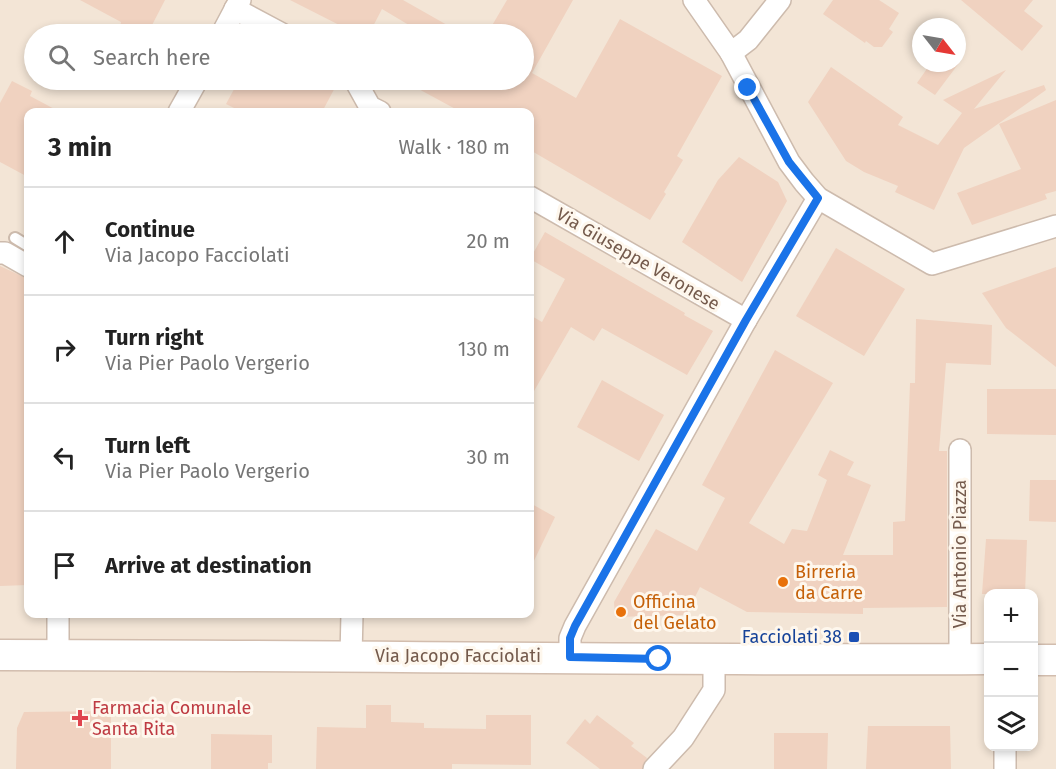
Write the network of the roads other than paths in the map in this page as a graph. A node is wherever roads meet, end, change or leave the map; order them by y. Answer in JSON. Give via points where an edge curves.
{"nodes":[{"id":1,"x":694,"y":0,"type":"edge"},
{"id":2,"x":780,"y":0,"type":"edge"},
{"id":3,"x":238,"y":5,"type":"edge"},
{"id":4,"x":228,"y":24,"type":"edge"},
{"id":5,"x":267,"y":24,"type":"edge"},
{"id":6,"x":731,"y":53,"type":"junction"},
{"id":7,"x":191,"y":90,"type":"edge"},
{"id":8,"x":361,"y":90,"type":"edge"},
{"id":9,"x":181,"y":108,"type":"edge"},
{"id":10,"x":372,"y":108,"type":"edge"},
{"id":11,"x":818,"y":198,"type":"junction"},
{"id":12,"x":534,"y":200,"type":"edge"},
{"id":13,"x":1056,"y":226,"type":"edge"},
{"id":14,"x":15,"y":238,"type":"dead end"},
{"id":15,"x":24,"y":244,"type":"edge"},
{"id":16,"x":0,"y":253,"type":"edge"},
{"id":17,"x":24,"y":264,"type":"edge"},
{"id":18,"x":746,"y":320,"type":"junction"},
{"id":19,"x":960,"y":450,"type":"dead end"},
{"id":20,"x":58,"y":618,"type":"edge"},
{"id":21,"x":352,"y":618,"type":"edge"},
{"id":22,"x":0,"y":655,"type":"edge"},
{"id":23,"x":58,"y":655,"type":"junction"},
{"id":24,"x":351,"y":656,"type":"junction"},
{"id":25,"x":570,"y":657,"type":"junction"},
{"id":26,"x":974,"y":659,"type":"edge"},
{"id":27,"x":714,"y":660,"type":"junction"},
{"id":28,"x":1038,"y":660,"type":"edge"},
{"id":29,"x":1056,"y":660,"type":"edge"},
{"id":30,"x":1005,"y":751,"type":"edge"},
{"id":31,"x":654,"y":769,"type":"edge"},
{"id":32,"x":1005,"y":769,"type":"edge"}],
"edges":[{"from":1,"to":6,"type":"street"},
{"from":2,"to":6,"type":"street","via":[[748,40]]},
{"from":3,"to":4,"type":"street"},
{"from":3,"to":5,"type":"street"},
{"from":6,"to":11,"type":"street","via":[[789,162]]},
{"from":7,"to":9,"type":"street"},
{"from":8,"to":10,"type":"street"},
{"from":11,"to":13,"type":"street","via":[[932,264]]},
{"from":11,"to":18,"type":"street"},
{"from":12,"to":18,"type":"street","name":"Via Giuseppe Veronese"},
{"from":14,"to":15,"type":"lane"},
{"from":16,"to":17,"type":"street"},
{"from":18,"to":25,"type":"street","via":[[575,626],[570,638]]},
{"from":19,"to":26,"type":"street","name":"Via Antonio Piazza"},
{"from":20,"to":23,"type":"street"},
{"from":21,"to":24,"type":"street"},
{"from":22,"to":23,"type":"main road","name":"Via Jacopo Facciolati"},
{"from":23,"to":24,"type":"main road","name":"Via Jacopo Facciolati"},
{"from":24,"to":25,"type":"main road","name":"Via Jacopo Facciolati"},
{"from":25,"to":27,"type":"main road","name":"Via Jacopo Facciolati"},
{"from":26,"to":27,"type":"main road","name":"Via Jacopo Facciolati"},
{"from":27,"to":31,"type":"street","via":[[714,690],[683,738]]},
{"from":28,"to":29,"type":"main road"},
{"from":30,"to":32,"type":"street"}]}
